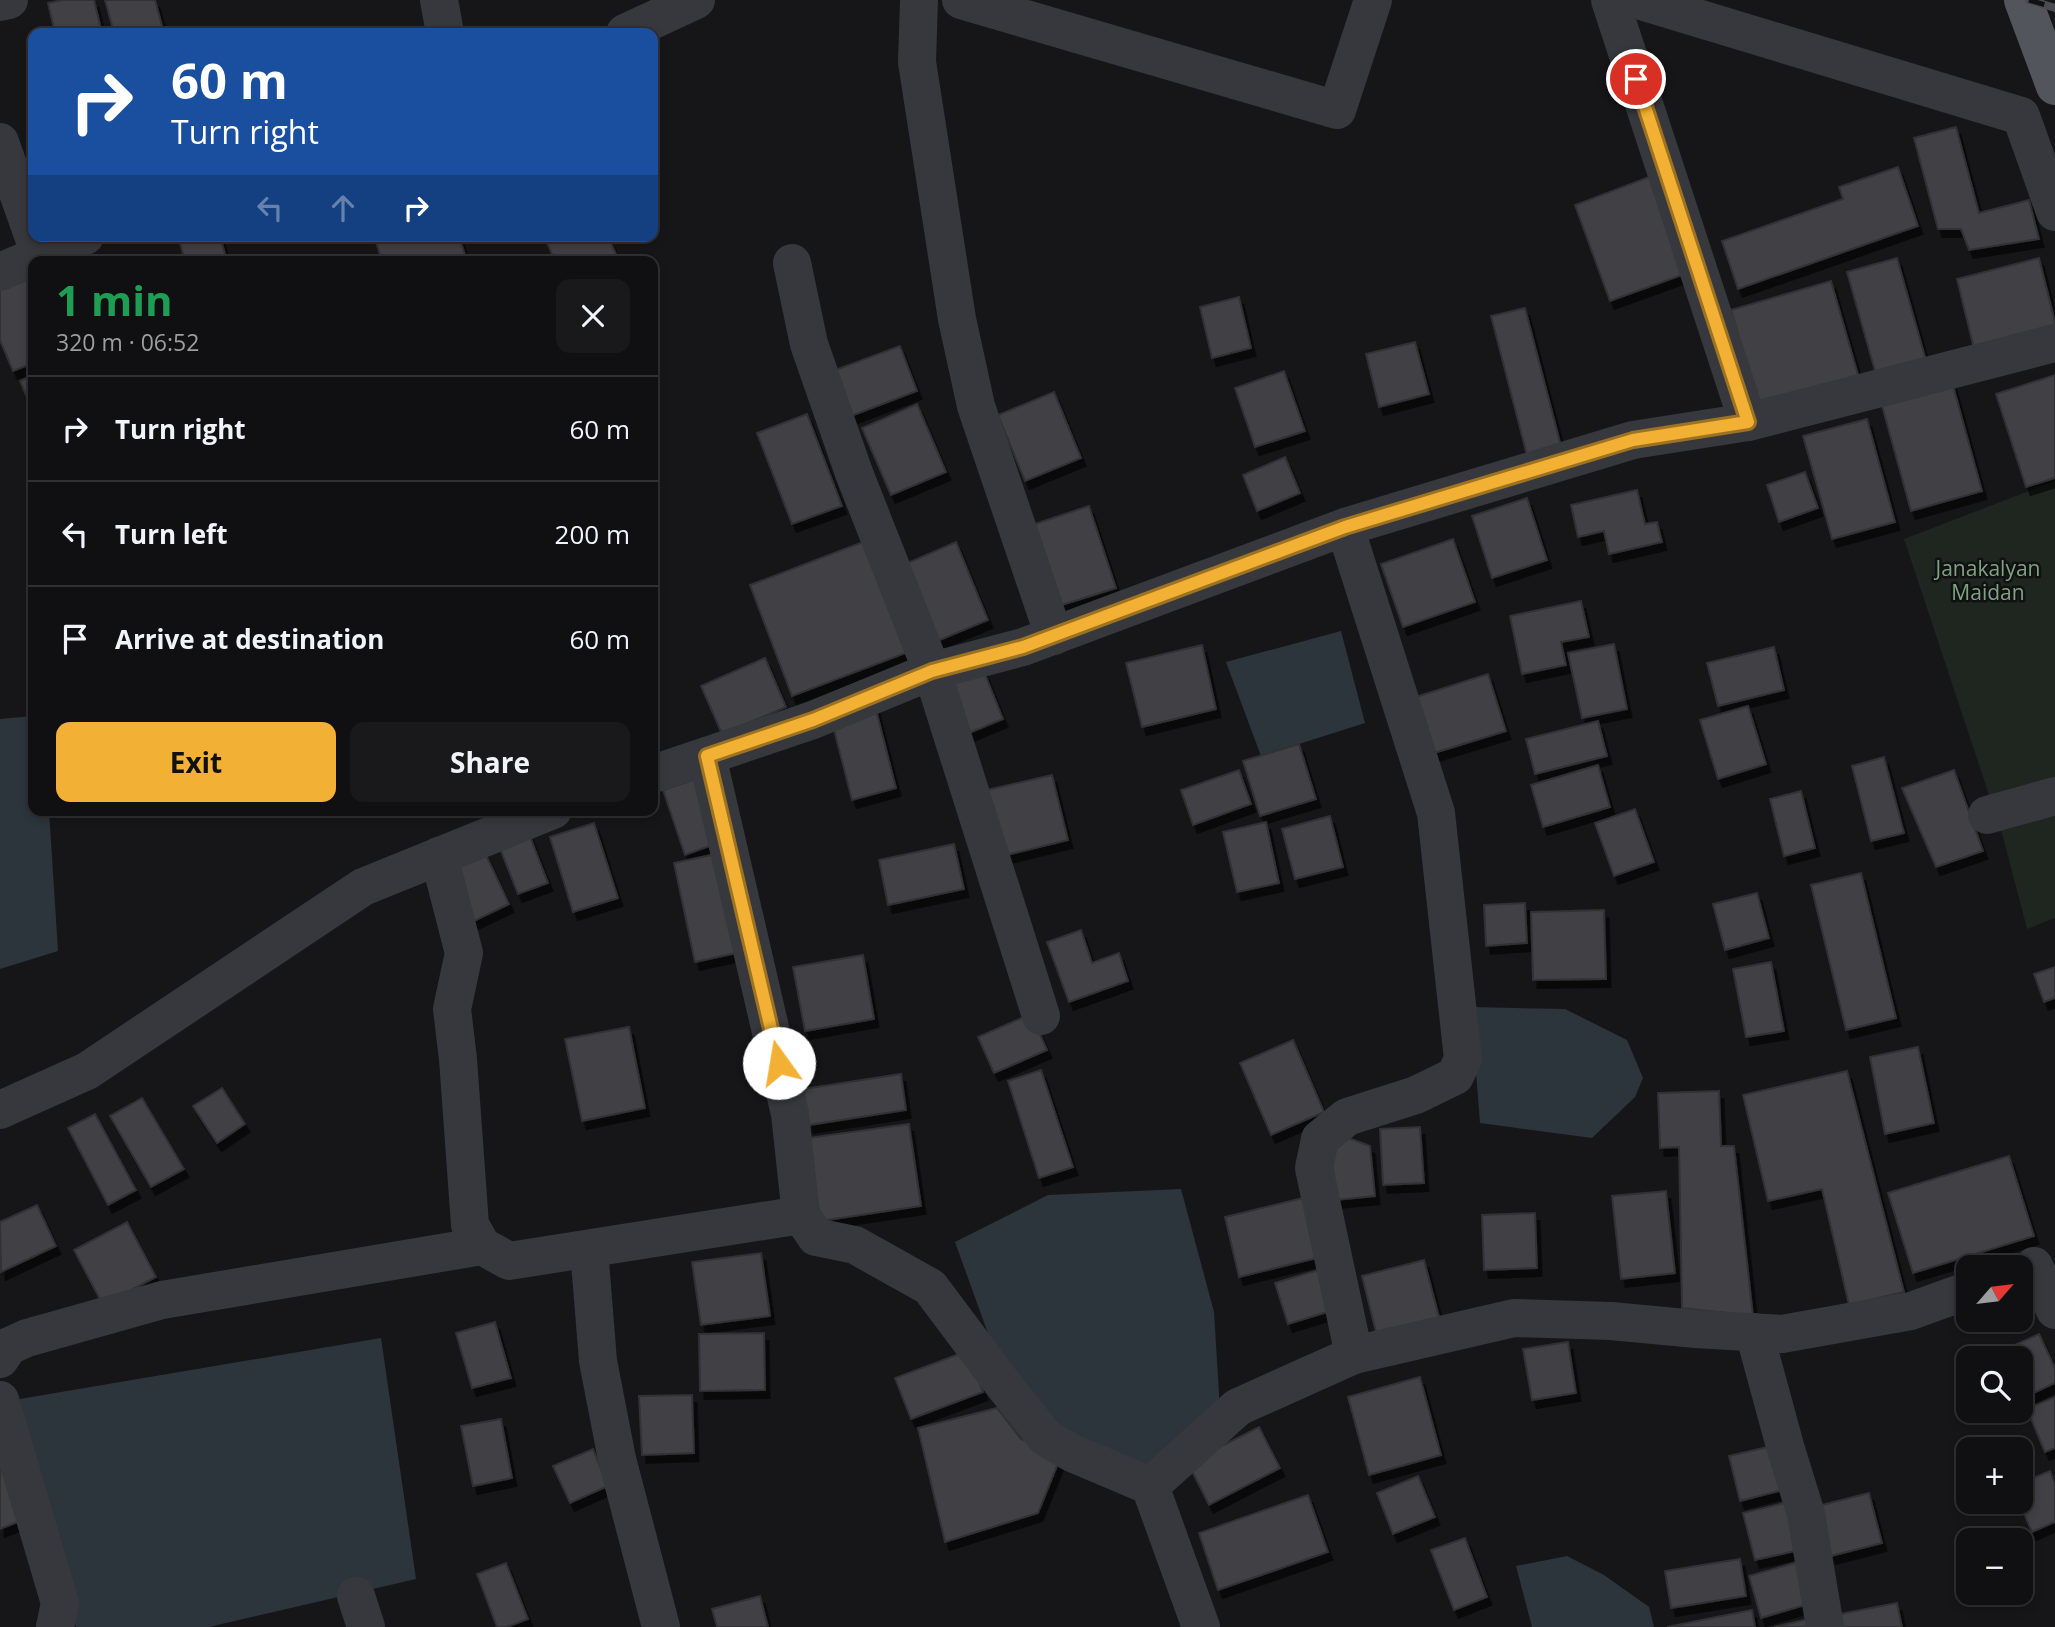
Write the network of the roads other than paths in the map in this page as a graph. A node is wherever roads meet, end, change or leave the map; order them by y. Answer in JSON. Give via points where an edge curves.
{"nodes":[{"id":1,"x":9,"y":0,"type":"edge"},
{"id":2,"x":439,"y":0,"type":"edge"},
{"id":3,"x":696,"y":0,"type":"edge"},
{"id":4,"x":919,"y":0,"type":"edge"},
{"id":5,"x":961,"y":0,"type":"edge"},
{"id":6,"x":1373,"y":0,"type":"edge"},
{"id":7,"x":1610,"y":0,"type":"edge"},
{"id":8,"x":1638,"y":0,"type":"edge"},
{"id":9,"x":2023,"y":0,"type":"edge"},
{"id":10,"x":0,"y":2,"type":"edge"},
{"id":11,"x":444,"y":28,"type":"edge"},
{"id":12,"x":636,"y":28,"type":"edge"},
{"id":13,"x":2055,"y":86,"type":"edge"},
{"id":14,"x":0,"y":142,"type":"edge"},
{"id":15,"x":2055,"y":212,"type":"edge"},
{"id":16,"x":28,"y":221,"type":"edge"},
{"id":17,"x":35,"y":242,"type":"edge"},
{"id":18,"x":71,"y":242,"type":"edge"},
{"id":19,"x":40,"y":255,"type":"joint"},
{"id":20,"x":28,"y":260,"type":"edge"},
{"id":21,"x":792,"y":263,"type":"dead end"},
{"id":22,"x":0,"y":272,"type":"edge"},
{"id":23,"x":2055,"y":343,"type":"edge"},
{"id":24,"x":1748,"y":422,"type":"junction"},
{"id":25,"x":1345,"y":527,"type":"junction"},
{"id":26,"x":1054,"y":636,"type":"junction"},
{"id":27,"x":932,"y":671,"type":"junction"},
{"id":28,"x":707,"y":756,"type":"junction"},
{"id":29,"x":658,"y":772,"type":"edge"},
{"id":30,"x":2055,"y":796,"type":"edge"},
{"id":31,"x":1987,"y":815,"type":"dead end"},
{"id":32,"x":538,"y":816,"type":"edge"},
{"id":33,"x":439,"y":856,"type":"junction"},
{"id":34,"x":1041,"y":1016,"type":"dead end"},
{"id":35,"x":0,"y":1110,"type":"edge"},
{"id":36,"x":801,"y":1215,"type":"junction"},
{"id":37,"x":482,"y":1246,"type":"junction"},
{"id":38,"x":589,"y":1249,"type":"junction"},
{"id":39,"x":2037,"y":1265,"type":"edge"},
{"id":40,"x":1956,"y":1295,"type":"edge"},
{"id":41,"x":2055,"y":1310,"type":"edge"},
{"id":42,"x":1754,"y":1332,"type":"junction"},
{"id":43,"x":1353,"y":1355,"type":"junction"},
{"id":44,"x":0,"y":1359,"type":"edge"},
{"id":45,"x":0,"y":1400,"type":"edge"},
{"id":46,"x":1150,"y":1486,"type":"junction"},
{"id":47,"x":55,"y":1627,"type":"edge"},
{"id":48,"x":661,"y":1627,"type":"edge"},
{"id":49,"x":1201,"y":1627,"type":"edge"},
{"id":50,"x":1825,"y":1627,"type":"edge"}],
"edges":[{"from":1,"to":10,"type":"street"},
{"from":2,"to":11,"type":"street"},
{"from":3,"to":12,"type":"street"},
{"from":4,"to":26,"type":"street","via":[[917,62],[962,344],[976,406]]},
{"from":5,"to":6,"type":"street","via":[[1337,110]]},
{"from":7,"to":24,"type":"street"},
{"from":8,"to":15,"type":"street","via":[[2021,116]]},
{"from":9,"to":13,"type":"main road"},
{"from":14,"to":16,"type":"street"},
{"from":17,"to":19,"type":"street"},
{"from":18,"to":19,"type":"street"},
{"from":20,"to":22,"type":"street"},
{"from":21,"to":27,"type":"street","via":[[809,344]]},
{"from":23,"to":24,"type":"street"},
{"from":24,"to":25,"type":"street","via":[[1633,440]]},
{"from":25,"to":26,"type":"street"},
{"from":25,"to":43,"type":"street","via":[[1436,813],[1463,1059],[1455,1076],[1416,1095],[1348,1117],[1320,1139],[1314,1168]]},
{"from":26,"to":27,"type":"street"},
{"from":27,"to":28,"type":"street","via":[[813,720]]},
{"from":27,"to":34,"type":"street"},
{"from":28,"to":29,"type":"street"},
{"from":28,"to":36,"type":"street","via":[[790,1114]]},
{"from":30,"to":31,"type":"street"},
{"from":32,"to":33,"type":"street"},
{"from":33,"to":35,"type":"street","via":[[363,887],[87,1071]]},
{"from":33,"to":37,"type":"street","via":[[464,953],[452,1009],[470,1225]]},
{"from":36,"to":38,"type":"street"},
{"from":36,"to":46,"type":"street","via":[[816,1237],[855,1245],[930,1287],[1045,1437]]},
{"from":37,"to":38,"type":"street","via":[[509,1261]]},
{"from":37,"to":44,"type":"street","via":[[162,1300],[27,1338],[9,1346]]},
{"from":38,"to":48,"type":"street","via":[[598,1361],[617,1459]]},
{"from":39,"to":41,"type":"street"},
{"from":40,"to":42,"type":"street","via":[[1911,1311],[1782,1334]]},
{"from":42,"to":43,"type":"street","via":[[1514,1318]]},
{"from":42,"to":50,"type":"street","via":[[1806,1514]]},
{"from":43,"to":46,"type":"street","via":[[1238,1407]]},
{"from":45,"to":47,"type":"street","via":[[60,1603]]},
{"from":46,"to":49,"type":"street"}]}
